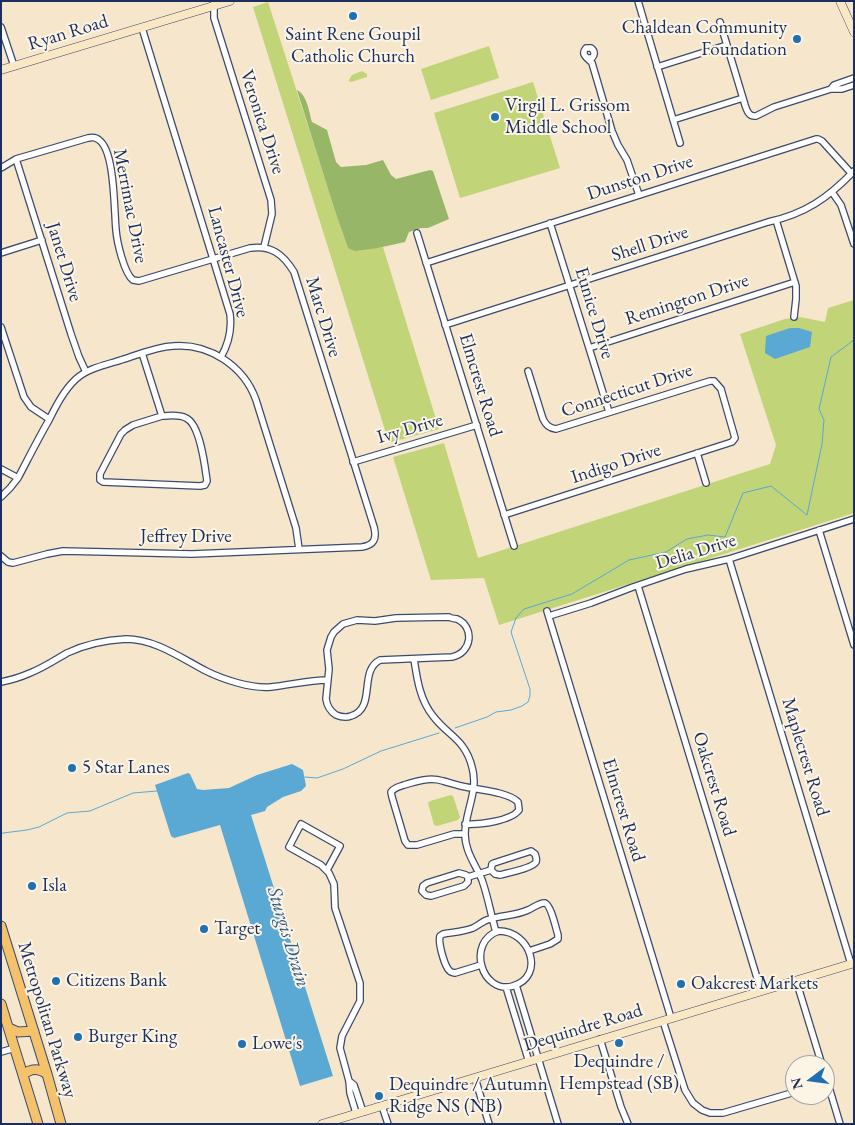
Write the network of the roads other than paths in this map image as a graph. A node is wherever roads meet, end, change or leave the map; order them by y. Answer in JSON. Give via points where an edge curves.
{"nodes":[{"id":1,"x":230,"y":1,"type":"edge"},
{"id":2,"x":638,"y":1,"type":"edge"},
{"id":3,"x":840,"y":1,"type":"edge"},
{"id":4,"x":214,"y":4,"type":"edge"},
{"id":5,"x":720,"y":22,"type":"dead end"},
{"id":6,"x":1,"y":27,"type":"edge"},
{"id":7,"x":142,"y":28,"type":"junction"},
{"id":8,"x":854,"y":32,"type":"edge"},
{"id":9,"x":727,"y":45,"type":"junction"},
{"id":10,"x":590,"y":59,"type":"dead end"},
{"id":11,"x":14,"y":66,"type":"junction"},
{"id":12,"x":657,"y":68,"type":"junction"},
{"id":13,"x":1,"y":70,"type":"edge"},
{"id":14,"x":854,"y":78,"type":"edge"},
{"id":15,"x":854,"y":85,"type":"edge"},
{"id":16,"x":831,"y":89,"type":"junction"},
{"id":17,"x":742,"y":98,"type":"junction"},
{"id":18,"x":673,"y":120,"type":"junction"},
{"id":19,"x":680,"y":143,"type":"dead end"},
{"id":20,"x":16,"y":159,"type":"junction"},
{"id":21,"x":1,"y":168,"type":"edge"},
{"id":22,"x":853,"y":172,"type":"edge"},
{"id":23,"x":832,"y":192,"type":"junction"},
{"id":24,"x":639,"y":194,"type":"junction"},
{"id":25,"x":776,"y":220,"type":"junction"},
{"id":26,"x":550,"y":223,"type":"junction"},
{"id":27,"x":417,"y":233,"type":"dead end"},
{"id":28,"x":42,"y":240,"type":"junction"},
{"id":29,"x":854,"y":244,"type":"edge"},
{"id":30,"x":264,"y":247,"type":"junction"},
{"id":31,"x":1,"y":253,"type":"edge"},
{"id":32,"x":213,"y":259,"type":"junction"},
{"id":33,"x":426,"y":263,"type":"junction"},
{"id":34,"x":795,"y":282,"type":"junction"},
{"id":35,"x":569,"y":285,"type":"junction"},
{"id":36,"x":794,"y":317,"type":"dead end"},
{"id":37,"x":445,"y":325,"type":"junction"},
{"id":38,"x":1,"y":328,"type":"edge"},
{"id":39,"x":588,"y":348,"type":"junction"},
{"id":40,"x":142,"y":354,"type":"junction"},
{"id":41,"x":221,"y":357,"type":"junction"},
{"id":42,"x":528,"y":371,"type":"dead end"},
{"id":43,"x":86,"y":372,"type":"junction"},
{"id":44,"x":609,"y":412,"type":"junction"},
{"id":45,"x":162,"y":416,"type":"junction"},
{"id":46,"x":49,"y":419,"type":"junction"},
{"id":47,"x":476,"y":425,"type":"junction"},
{"id":48,"x":735,"y":438,"type":"joint"},
{"id":49,"x":697,"y":453,"type":"junction"},
{"id":50,"x":353,"y":462,"type":"junction"},
{"id":51,"x":1,"y":469,"type":"edge"},
{"id":52,"x":18,"y":478,"type":"junction"},
{"id":53,"x":706,"y":483,"type":"dead end"},
{"id":54,"x":1,"y":496,"type":"edge"},
{"id":55,"x":504,"y":515,"type":"junction"},
{"id":56,"x":854,"y":519,"type":"edge"},
{"id":57,"x":819,"y":530,"type":"junction"},
{"id":58,"x":374,"y":541,"type":"joint"},
{"id":59,"x":514,"y":546,"type":"dead end"},
{"id":60,"x":299,"y":549,"type":"junction"},
{"id":61,"x":1,"y":556,"type":"edge"},
{"id":62,"x":729,"y":559,"type":"junction"},
{"id":63,"x":638,"y":586,"type":"junction"},
{"id":64,"x":548,"y":614,"type":"joint"},
{"id":65,"x":854,"y":645,"type":"edge"},
{"id":66,"x":414,"y":659,"type":"junction"},
{"id":67,"x":328,"y":680,"type":"junction"},
{"id":68,"x":1,"y":682,"type":"edge"},
{"id":69,"x":474,"y":788,"type":"junction"},
{"id":70,"x":466,"y":824,"type":"junction"},
{"id":71,"x":465,"y":834,"type":"junction"},
{"id":72,"x":327,"y":870,"type":"junction"},
{"id":73,"x":491,"y":870,"type":"junction"},
{"id":74,"x":479,"y":874,"type":"junction"},
{"id":75,"x":468,"y":877,"type":"junction"},
{"id":76,"x":492,"y":918,"type":"junction"},
{"id":77,"x":1,"y":926,"type":"edge"},
{"id":78,"x":496,"y":932,"type":"junction"},
{"id":79,"x":529,"y":951,"type":"junction"},
{"id":80,"x":853,"y":964,"type":"edge"},
{"id":81,"x":481,"y":965,"type":"junction"},
{"id":82,"x":796,"y":980,"type":"junction"},
{"id":83,"x":511,"y":986,"type":"junction"},
{"id":84,"x":761,"y":991,"type":"junction"},
{"id":85,"x":1,"y":1004,"type":"edge"},
{"id":86,"x":667,"y":1019,"type":"junction"},
{"id":87,"x":8,"y":1028,"type":"junction"},
{"id":88,"x":34,"y":1031,"type":"junction"},
{"id":89,"x":600,"y":1039,"type":"junction"},
{"id":90,"x":15,"y":1048,"type":"junction"},
{"id":91,"x":1,"y":1052,"type":"edge"},
{"id":92,"x":819,"y":1055,"type":"edge"},
{"id":93,"x":538,"y":1059,"type":"junction"},
{"id":94,"x":529,"y":1062,"type":"junction"},
{"id":95,"x":47,"y":1074,"type":"junction"},
{"id":96,"x":23,"y":1075,"type":"junction"},
{"id":97,"x":475,"y":1078,"type":"junction"},
{"id":98,"x":785,"y":1095,"type":"edge"},
{"id":99,"x":834,"y":1105,"type":"edge"},
{"id":100,"x":382,"y":1106,"type":"junction"},
{"id":101,"x":360,"y":1112,"type":"junction"},
{"id":102,"x":38,"y":1124,"type":"edge"},
{"id":103,"x":61,"y":1124,"type":"edge"},
{"id":104,"x":322,"y":1124,"type":"edge"},
{"id":105,"x":388,"y":1124,"type":"edge"},
{"id":106,"x":489,"y":1124,"type":"edge"},
{"id":107,"x":558,"y":1124,"type":"edge"},
{"id":108,"x":628,"y":1124,"type":"edge"},
{"id":109,"x":840,"y":1124,"type":"edge"}],
"edges":[{"from":1,"to":4,"type":"main road","name":"Ryan Road"},
{"from":2,"to":12,"type":"street"},
{"from":3,"to":8,"type":"main road"},
{"from":4,"to":7,"type":"main road","name":"Ryan Road"},
{"from":4,"to":30,"type":"street","name":"Veronica Drive","via":[[214,18],[271,200],[272,214]]},
{"from":5,"to":9,"type":"street"},
{"from":6,"to":11,"type":"street"},
{"from":7,"to":11,"type":"main road","name":"Ryan Road"},
{"from":7,"to":32,"type":"street","name":"Lancaster Drive"},
{"from":9,"to":12,"type":"street"},
{"from":9,"to":17,"type":"street"},
{"from":10,"to":24,"type":"street","via":[[616,141],[627,160]]},
{"from":11,"to":13,"type":"main road","name":"Ryan Road"},
{"from":12,"to":18,"type":"street"},
{"from":14,"to":16,"type":"street"},
{"from":15,"to":16,"type":"street","via":[[842,90]]},
{"from":16,"to":17,"type":"street","via":[[756,116],[749,114]]},
{"from":17,"to":18,"type":"street"},
{"from":18,"to":19,"type":"street"},
{"from":20,"to":21,"type":"street"},
{"from":20,"to":28,"type":"street","name":"Janet Drive"},
{"from":20,"to":32,"type":"street","name":"Merrimac Drive","via":[[88,138],[99,139],[112,176],[117,238],[131,279],[139,281]]},
{"from":22,"to":23,"type":"street","name":"Shell Drive"},
{"from":22,"to":24,"type":"street","name":"Dunston Drive","via":[[822,141],[816,139]]},
{"from":23,"to":25,"type":"street","name":"Shell Drive","via":[[817,203]]},
{"from":23,"to":29,"type":"street","via":[[841,205]]},
{"from":24,"to":26,"type":"street","name":"Dunston Drive"},
{"from":25,"to":34,"type":"street"},
{"from":25,"to":35,"type":"street","name":"Shell Drive"},
{"from":26,"to":33,"type":"street","name":"Dunston Drive"},
{"from":26,"to":35,"type":"street","name":"Eunice Drive"},
{"from":27,"to":33,"type":"street","name":"Elmcrest Road"},
{"from":28,"to":31,"type":"street"},
{"from":28,"to":43,"type":"street","name":"Janet Drive","via":[[78,357]]},
{"from":30,"to":32,"type":"street","via":[[245,248]]},
{"from":30,"to":50,"type":"street","name":"Marc Drive","via":[[283,257],[294,272]]},
{"from":32,"to":41,"type":"street","name":"Lancaster Drive","via":[[231,322],[229,341]]},
{"from":33,"to":37,"type":"street","name":"Elmcrest Road"},
{"from":34,"to":36,"type":"street"},
{"from":34,"to":39,"type":"street","name":"Remington Drive"},
{"from":35,"to":37,"type":"street","name":"Shell Drive"},
{"from":35,"to":39,"type":"street","name":"Eunice Drive"},
{"from":37,"to":47,"type":"street","name":"Elmcrest Road"},
{"from":38,"to":46,"type":"street","via":[[24,397],[31,407]]},
{"from":39,"to":44,"type":"street","name":"Eunice Drive"},
{"from":40,"to":41,"type":"street","via":[[166,347],[193,346]]},
{"from":40,"to":43,"type":"street"},
{"from":40,"to":45,"type":"street"},
{"from":41,"to":60,"type":"street","via":[[238,370],[254,394],[296,528]]},
{"from":42,"to":44,"type":"street","name":"Connecticut Drive","via":[[543,419],[551,429]]},
{"from":43,"to":46,"type":"street","via":[[68,387]]},
{"from":44,"to":48,"type":"street","name":"Connecticut Drive","via":[[710,381],[720,389]]},
{"from":45,"to":45,"type":"street","via":[[187,418],[195,428],[204,456],[205,485],[100,480],[121,434],[133,425]]},
{"from":46,"to":52,"type":"street"},
{"from":47,"to":50,"type":"street","name":"Ivy Drive"},
{"from":47,"to":55,"type":"street","name":"Elmcrest Road"},
{"from":48,"to":49,"type":"street","name":"Indigo Drive","via":[[732,442]]},
{"from":49,"to":53,"type":"street"},
{"from":49,"to":55,"type":"street","name":"Indigo Drive"},
{"from":50,"to":58,"type":"street","name":"Marc Drive","via":[[374,528]]},
{"from":51,"to":52,"type":"street"},
{"from":52,"to":54,"type":"street"},
{"from":55,"to":59,"type":"street","name":"Elmcrest Road"},
{"from":56,"to":57,"type":"street","name":"Delia Drive"},
{"from":57,"to":62,"type":"street","name":"Delia Drive"},
{"from":57,"to":65,"type":"street"},
{"from":58,"to":60,"type":"street","name":"Jeffrey Drive","via":[[362,548]]},
{"from":60,"to":61,"type":"street","name":"Jeffrey Drive","via":[[192,554],[63,551],[14,564]]},
{"from":62,"to":63,"type":"street","name":"Delia Drive","via":[[686,569]]},
{"from":62,"to":80,"type":"street","name":"Maplecrest Road"},
{"from":63,"to":64,"type":"street","name":"Delia Drive"},
{"from":63,"to":84,"type":"street","name":"Oakcrest Road"},
{"from":64,"to":86,"type":"street","name":"Elmcrest Road"},
{"from":66,"to":67,"type":"street","via":[[375,662],[368,678],[363,707],[348,717],[329,708],[326,699]]},
{"from":66,"to":67,"type":"street","via":[[452,657],[463,653],[469,642],[468,631],[459,620],[449,617],[357,620],[342,624],[334,632],[327,650]]},
{"from":66,"to":69,"type":"street","via":[[422,696],[430,712],[468,755],[474,771]]},
{"from":67,"to":68,"type":"street","via":[[256,687],[222,678],[158,646],[128,639],[69,652],[30,674]]},
{"from":69,"to":70,"type":"street"},
{"from":69,"to":70,"type":"street","via":[[515,799],[519,810],[491,822]]},
{"from":69,"to":71,"type":"street","via":[[425,779],[391,792],[408,845]]},
{"from":70,"to":71,"type":"street"},
{"from":71,"to":74,"type":"street","via":[[469,853]]},
{"from":72,"to":72,"type":"street","via":[[289,848],[301,824],[340,846]]},
{"from":72,"to":101,"type":"street","via":[[334,884],[335,908],[360,986],[359,1005],[341,1040],[341,1053],[349,1081],[354,1085]]},
{"from":73,"to":73,"type":"street","via":[[500,875],[532,866],[536,856],[528,852],[496,862]]},
{"from":73,"to":74,"type":"street"},
{"from":74,"to":75,"type":"street"},
{"from":74,"to":76,"type":"street"},
{"from":75,"to":75,"type":"street","via":[[459,873],[426,883],[422,891],[429,896],[464,886]]},
{"from":76,"to":78,"type":"street"},
{"from":76,"to":79,"type":"street","via":[[521,913],[543,903],[548,905],[558,939]]},
{"from":76,"to":81,"type":"street","via":[[467,930],[443,934],[439,939],[451,972]]},
{"from":77,"to":88,"type":"main road","name":"Metropolitan Parkway"},
{"from":78,"to":79,"type":"street","via":[[514,935]]},
{"from":78,"to":81,"type":"street","via":[[482,946]]},
{"from":79,"to":83,"type":"street","via":[[529,974],[522,982]]},
{"from":80,"to":82,"type":"main road","name":"Dequindre Road"},
{"from":81,"to":83,"type":"street","via":[[490,982]]},
{"from":82,"to":84,"type":"main road","name":"Dequindre Road"},
{"from":82,"to":92,"type":"street"},
{"from":83,"to":93,"type":"street"},
{"from":83,"to":94,"type":"street"},
{"from":84,"to":86,"type":"main road","name":"Dequindre Road"},
{"from":85,"to":87,"type":"main road","name":"Metropolitan Parkway"},
{"from":86,"to":89,"type":"main road","name":"Dequindre Road"},
{"from":86,"to":98,"type":"street","name":"Elmcrest Road","via":[[685,1090],[702,1110],[710,1114],[724,1114]]},
{"from":87,"to":88,"type":"main road","via":[[18,1032]]},
{"from":87,"to":90,"type":"main road","name":"Metropolitan Parkway"},
{"from":88,"to":95,"type":"main road","name":"Metropolitan Parkway"},
{"from":89,"to":93,"type":"main road","name":"Dequindre Road"},
{"from":89,"to":108,"type":"street"},
{"from":90,"to":91,"type":"street"},
{"from":90,"to":96,"type":"main road","name":"Metropolitan Parkway"},
{"from":93,"to":94,"type":"main road","name":"Dequindre Road"},
{"from":93,"to":107,"type":"street"},
{"from":94,"to":97,"type":"main road","name":"Dequindre Road"},
{"from":95,"to":96,"type":"main road","via":[[34,1069]]},
{"from":95,"to":103,"type":"main road","name":"Metropolitan Parkway"},
{"from":96,"to":102,"type":"main road","name":"Metropolitan Parkway"},
{"from":97,"to":100,"type":"main road","name":"Dequindre Road"},
{"from":97,"to":106,"type":"street"},
{"from":99,"to":109,"type":"street"},
{"from":100,"to":101,"type":"main road","name":"Dequindre Road"},
{"from":100,"to":105,"type":"street"},
{"from":101,"to":104,"type":"main road","name":"Dequindre Road"}]}
